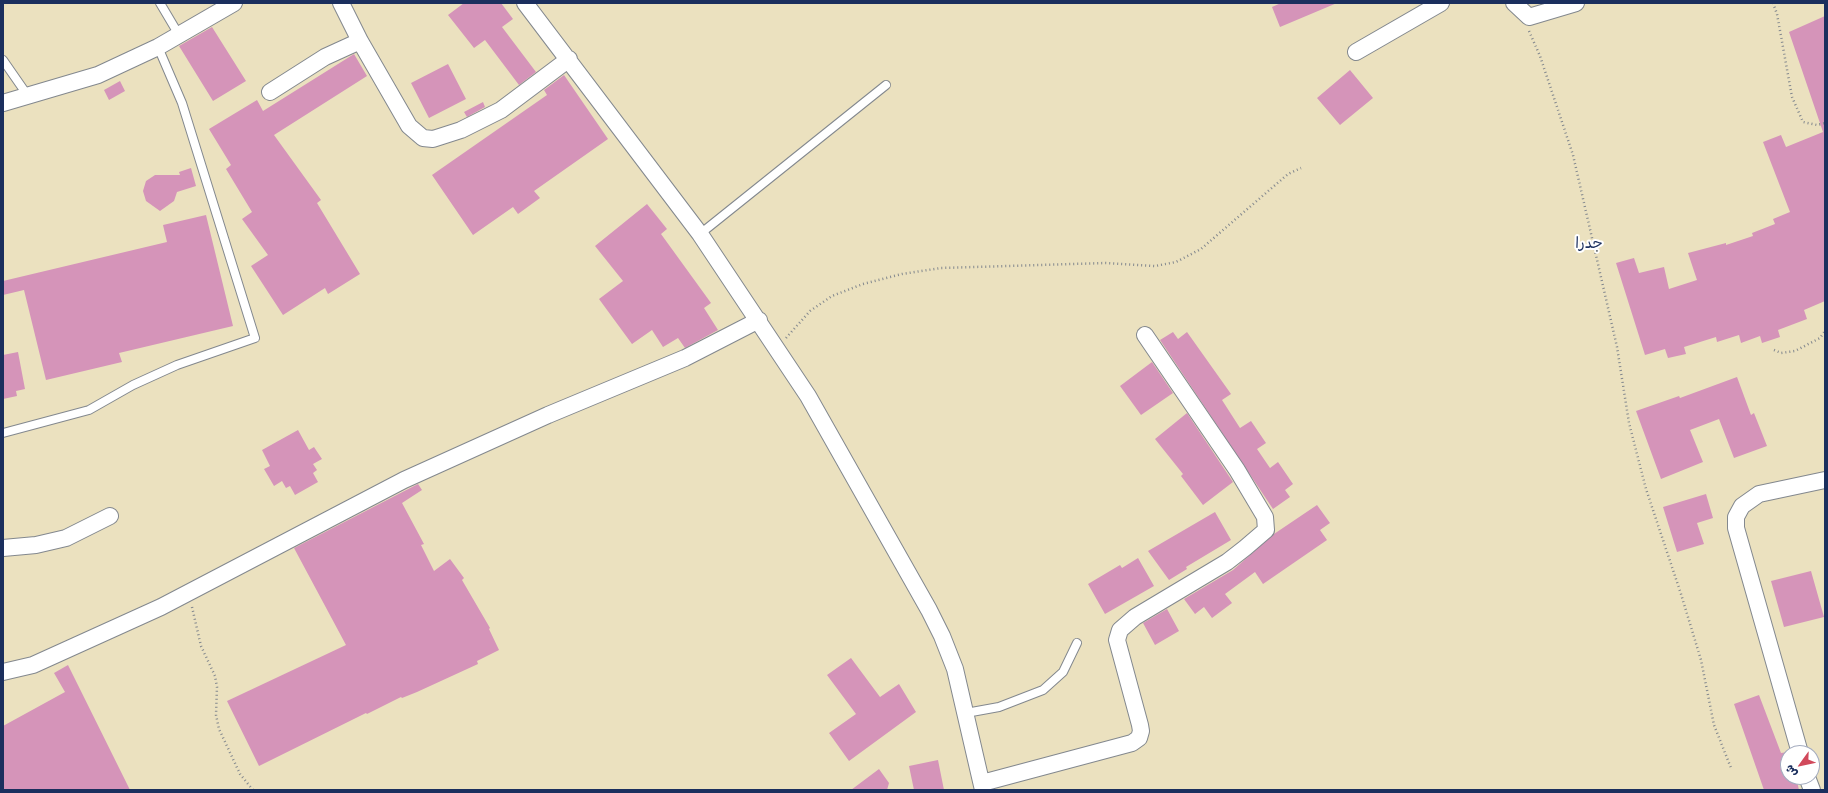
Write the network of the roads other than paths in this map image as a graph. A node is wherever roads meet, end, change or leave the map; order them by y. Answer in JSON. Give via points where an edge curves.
{"nodes":[{"id":1,"x":160,"y":3,"type":"edge"},
{"id":2,"x":234,"y":3,"type":"edge"},
{"id":3,"x":341,"y":3,"type":"edge"},
{"id":4,"x":525,"y":3,"type":"edge"},
{"id":5,"x":1441,"y":3,"type":"edge"},
{"id":6,"x":1576,"y":3,"type":"edge"},
{"id":7,"x":1517,"y":5,"type":"edge"},
{"id":8,"x":179,"y":34,"type":"junction"},
{"id":9,"x":360,"y":41,"type":"junction"},
{"id":10,"x":158,"y":47,"type":"junction"},
{"id":11,"x":1356,"y":52,"type":"dead end"},
{"id":12,"x":3,"y":60,"type":"edge"},
{"id":13,"x":569,"y":60,"type":"junction"},
{"id":14,"x":886,"y":85,"type":"dead end"},
{"id":15,"x":270,"y":92,"type":"dead end"},
{"id":16,"x":28,"y":96,"type":"junction"},
{"id":17,"x":3,"y":103,"type":"edge"},
{"id":18,"x":700,"y":234,"type":"junction"},
{"id":19,"x":759,"y":320,"type":"junction"},
{"id":20,"x":1145,"y":335,"type":"dead end"},
{"id":21,"x":3,"y":433,"type":"edge"},
{"id":22,"x":1825,"y":480,"type":"edge"},
{"id":23,"x":110,"y":516,"type":"dead end"},
{"id":24,"x":3,"y":548,"type":"edge"},
{"id":25,"x":1077,"y":643,"type":"dead end"},
{"id":26,"x":3,"y":672,"type":"edge"},
{"id":27,"x":966,"y":713,"type":"junction"},
{"id":28,"x":1798,"y":745,"type":"edge"},
{"id":29,"x":983,"y":787,"type":"edge"}],
"edges":[{"from":1,"to":8,"type":"lane"},
{"from":2,"to":8,"type":"street"},
{"from":3,"to":9,"type":"street"},
{"from":4,"to":13,"type":"street"},
{"from":5,"to":11,"type":"street"},
{"from":6,"to":7,"type":"street","via":[[1529,18]]},
{"from":8,"to":10,"type":"street"},
{"from":9,"to":13,"type":"street","via":[[409,126],[423,138],[433,139],[461,130],[501,110]]},
{"from":9,"to":15,"type":"street","via":[[325,57]]},
{"from":10,"to":16,"type":"street","via":[[98,75]]},
{"from":10,"to":21,"type":"lane","via":[[182,103],[255,338],[177,365],[133,385],[89,410]]},
{"from":12,"to":16,"type":"lane"},
{"from":13,"to":18,"type":"street"},
{"from":14,"to":18,"type":"lane"},
{"from":16,"to":17,"type":"street"},
{"from":18,"to":19,"type":"street"},
{"from":19,"to":26,"type":"street","via":[[685,358],[548,415],[404,480],[161,608],[33,665]]},
{"from":19,"to":27,"type":"street","via":[[808,396],[929,610],[955,669]]},
{"from":20,"to":29,"type":"street","via":[[1237,470],[1265,517],[1266,530],[1227,562],[1135,617],[1120,630],[1117,640],[1141,731],[1139,738],[1132,744]]},
{"from":22,"to":28,"type":"street","via":[[1759,494],[1742,506],[1736,517],[1736,528]]},
{"from":23,"to":24,"type":"street","via":[[66,538],[36,545]]},
{"from":25,"to":27,"type":"lane","via":[[1063,672],[1043,690],[999,707]]},
{"from":27,"to":29,"type":"street"}]}
